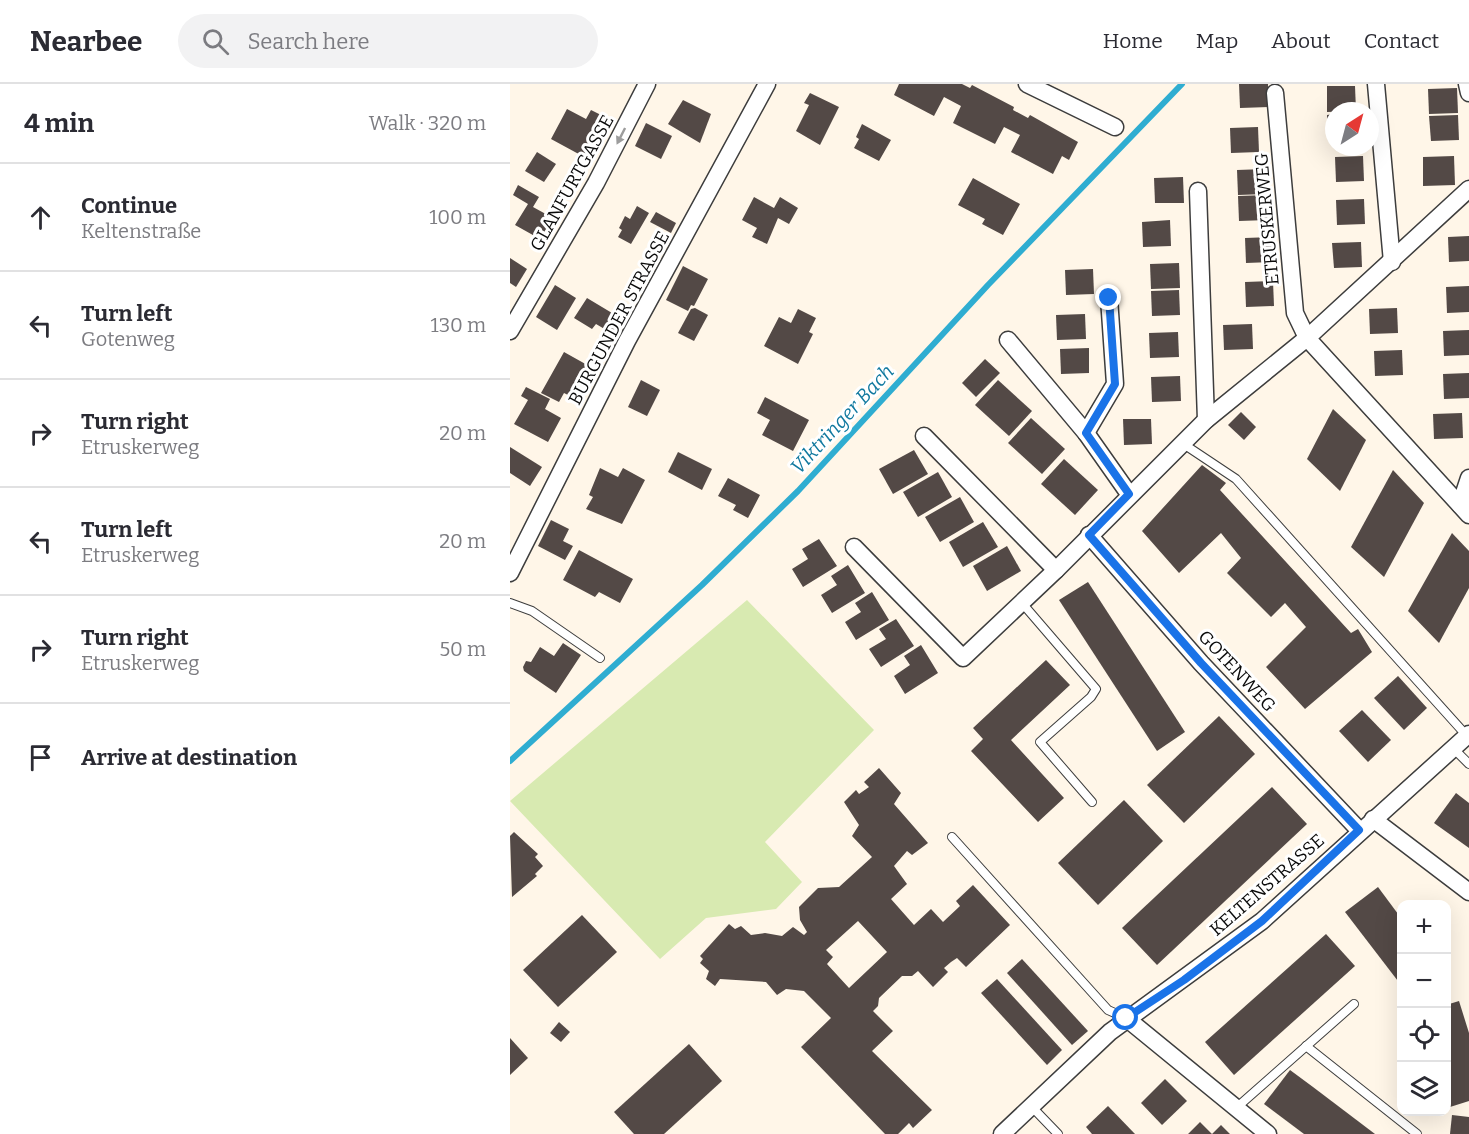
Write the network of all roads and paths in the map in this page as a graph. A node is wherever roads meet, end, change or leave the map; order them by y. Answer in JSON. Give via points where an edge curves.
{"nodes":[{"id":1,"x":647,"y":84,"type":"edge"},
{"id":2,"x":767,"y":84,"type":"edge"},
{"id":3,"x":1027,"y":84,"type":"edge"},
{"id":4,"x":1376,"y":84,"type":"edge"},
{"id":5,"x":1467,"y":84,"type":"edge"},
{"id":6,"x":1275,"y":93,"type":"dead end"},
{"id":7,"x":1469,"y":93,"type":"edge"},
{"id":8,"x":1115,"y":128,"type":"dead end"},
{"id":9,"x":1469,"y":189,"type":"edge"},
{"id":10,"x":1198,"y":191,"type":"dead end"},
{"id":11,"x":1392,"y":262,"type":"junction"},
{"id":12,"x":1109,"y":298,"type":"dead end"},
{"id":13,"x":510,"y":331,"type":"edge"},
{"id":14,"x":1008,"y":339,"type":"dead end"},
{"id":15,"x":1307,"y":339,"type":"junction"},
{"id":16,"x":1206,"y":420,"type":"junction"},
{"id":17,"x":1086,"y":433,"type":"junction"},
{"id":18,"x":924,"y":436,"type":"dead end"},
{"id":19,"x":1182,"y":443,"type":"junction"},
{"id":20,"x":1469,"y":478,"type":"edge"},
{"id":21,"x":1129,"y":494,"type":"junction"},
{"id":22,"x":1464,"y":510,"type":"edge"},
{"id":23,"x":1089,"y":535,"type":"junction"},
{"id":24,"x":854,"y":547,"type":"dead end"},
{"id":25,"x":1056,"y":570,"type":"junction"},
{"id":26,"x":510,"y":573,"type":"edge"},
{"id":27,"x":510,"y":603,"type":"edge"},
{"id":28,"x":1022,"y":603,"type":"junction"},
{"id":29,"x":600,"y":658,"type":"dead end"},
{"id":30,"x":1468,"y":735,"type":"edge"},
{"id":31,"x":1453,"y":748,"type":"junction"},
{"id":32,"x":1469,"y":764,"type":"edge"},
{"id":33,"x":1092,"y":802,"type":"dead end"},
{"id":34,"x":1373,"y":819,"type":"junction"},
{"id":35,"x":1359,"y":830,"type":"junction"},
{"id":36,"x":952,"y":837,"type":"dead end"},
{"id":37,"x":1469,"y":892,"type":"edge"},
{"id":38,"x":1354,"y":1004,"type":"dead end"},
{"id":39,"x":1126,"y":1018,"type":"junction"},
{"id":40,"x":1306,"y":1046,"type":"junction"},
{"id":41,"x":1031,"y":1106,"type":"junction"},
{"id":42,"x":1235,"y":1109,"type":"junction"},
{"id":43,"x":1002,"y":1134,"type":"edge"},
{"id":44,"x":1058,"y":1134,"type":"edge"},
{"id":45,"x":1268,"y":1134,"type":"edge"},
{"id":46,"x":1417,"y":1134,"type":"edge"}],
"edges":[{"from":1,"to":13,"type":"street","name":"GLANFURTGASSE","one_way":true,"via":[[596,183]]},
{"from":2,"to":26,"type":"street","name":"BURGUNDER STRASSE","via":[[627,341]]},
{"from":3,"to":8,"type":"street"},
{"from":4,"to":11,"type":"street"},
{"from":5,"to":7,"type":"street"},
{"from":6,"to":15,"type":"street","name":"ETRUSKERWEG","via":[[1295,312]]},
{"from":9,"to":11,"type":"street"},
{"from":10,"to":16,"type":"street"},
{"from":11,"to":15,"type":"street"},
{"from":12,"to":17,"type":"street","via":[[1115,384]]},
{"from":14,"to":17,"type":"street"},
{"from":15,"to":16,"type":"street"},
{"from":15,"to":22,"type":"street","name":"ETRUSKERWEG"},
{"from":16,"to":19,"type":"street"},
{"from":17,"to":21,"type":"street"},
{"from":18,"to":25,"type":"street"},
{"from":19,"to":21,"type":"street"},
{"from":19,"to":30,"type":"lane","via":[[1236,479]]},
{"from":20,"to":22,"type":"street"},
{"from":21,"to":23,"type":"street"},
{"from":23,"to":25,"type":"street"},
{"from":23,"to":35,"type":"street","name":"GOTENWEG","via":[[1201,663]]},
{"from":24,"to":28,"type":"street","via":[[963,658]]},
{"from":25,"to":28,"type":"street"},
{"from":27,"to":29,"type":"lane","via":[[532,611]]},
{"from":28,"to":33,"type":"lane","via":[[1096,689],[1040,742]]},
{"from":30,"to":31,"type":"street","name":"KELTENSTRASSE"},
{"from":31,"to":32,"type":"lane"},
{"from":31,"to":34,"type":"street","name":"KELTENSTRASSE"},
{"from":34,"to":35,"type":"street","name":"KELTENSTRASSE"},
{"from":34,"to":37,"type":"street"},
{"from":35,"to":39,"type":"street","name":"KELTENSTRASSE","via":[[1262,921]]},
{"from":36,"to":39,"type":"lane","via":[[1108,1010]]},
{"from":38,"to":40,"type":"lane"},
{"from":39,"to":41,"type":"street","name":"KELTENSTRASSE"},
{"from":39,"to":42,"type":"street"},
{"from":40,"to":42,"type":"lane"},
{"from":40,"to":46,"type":"lane"},
{"from":41,"to":43,"type":"street","name":"KELTENSTRASSE"},
{"from":41,"to":44,"type":"lane"},
{"from":42,"to":45,"type":"street"}]}
